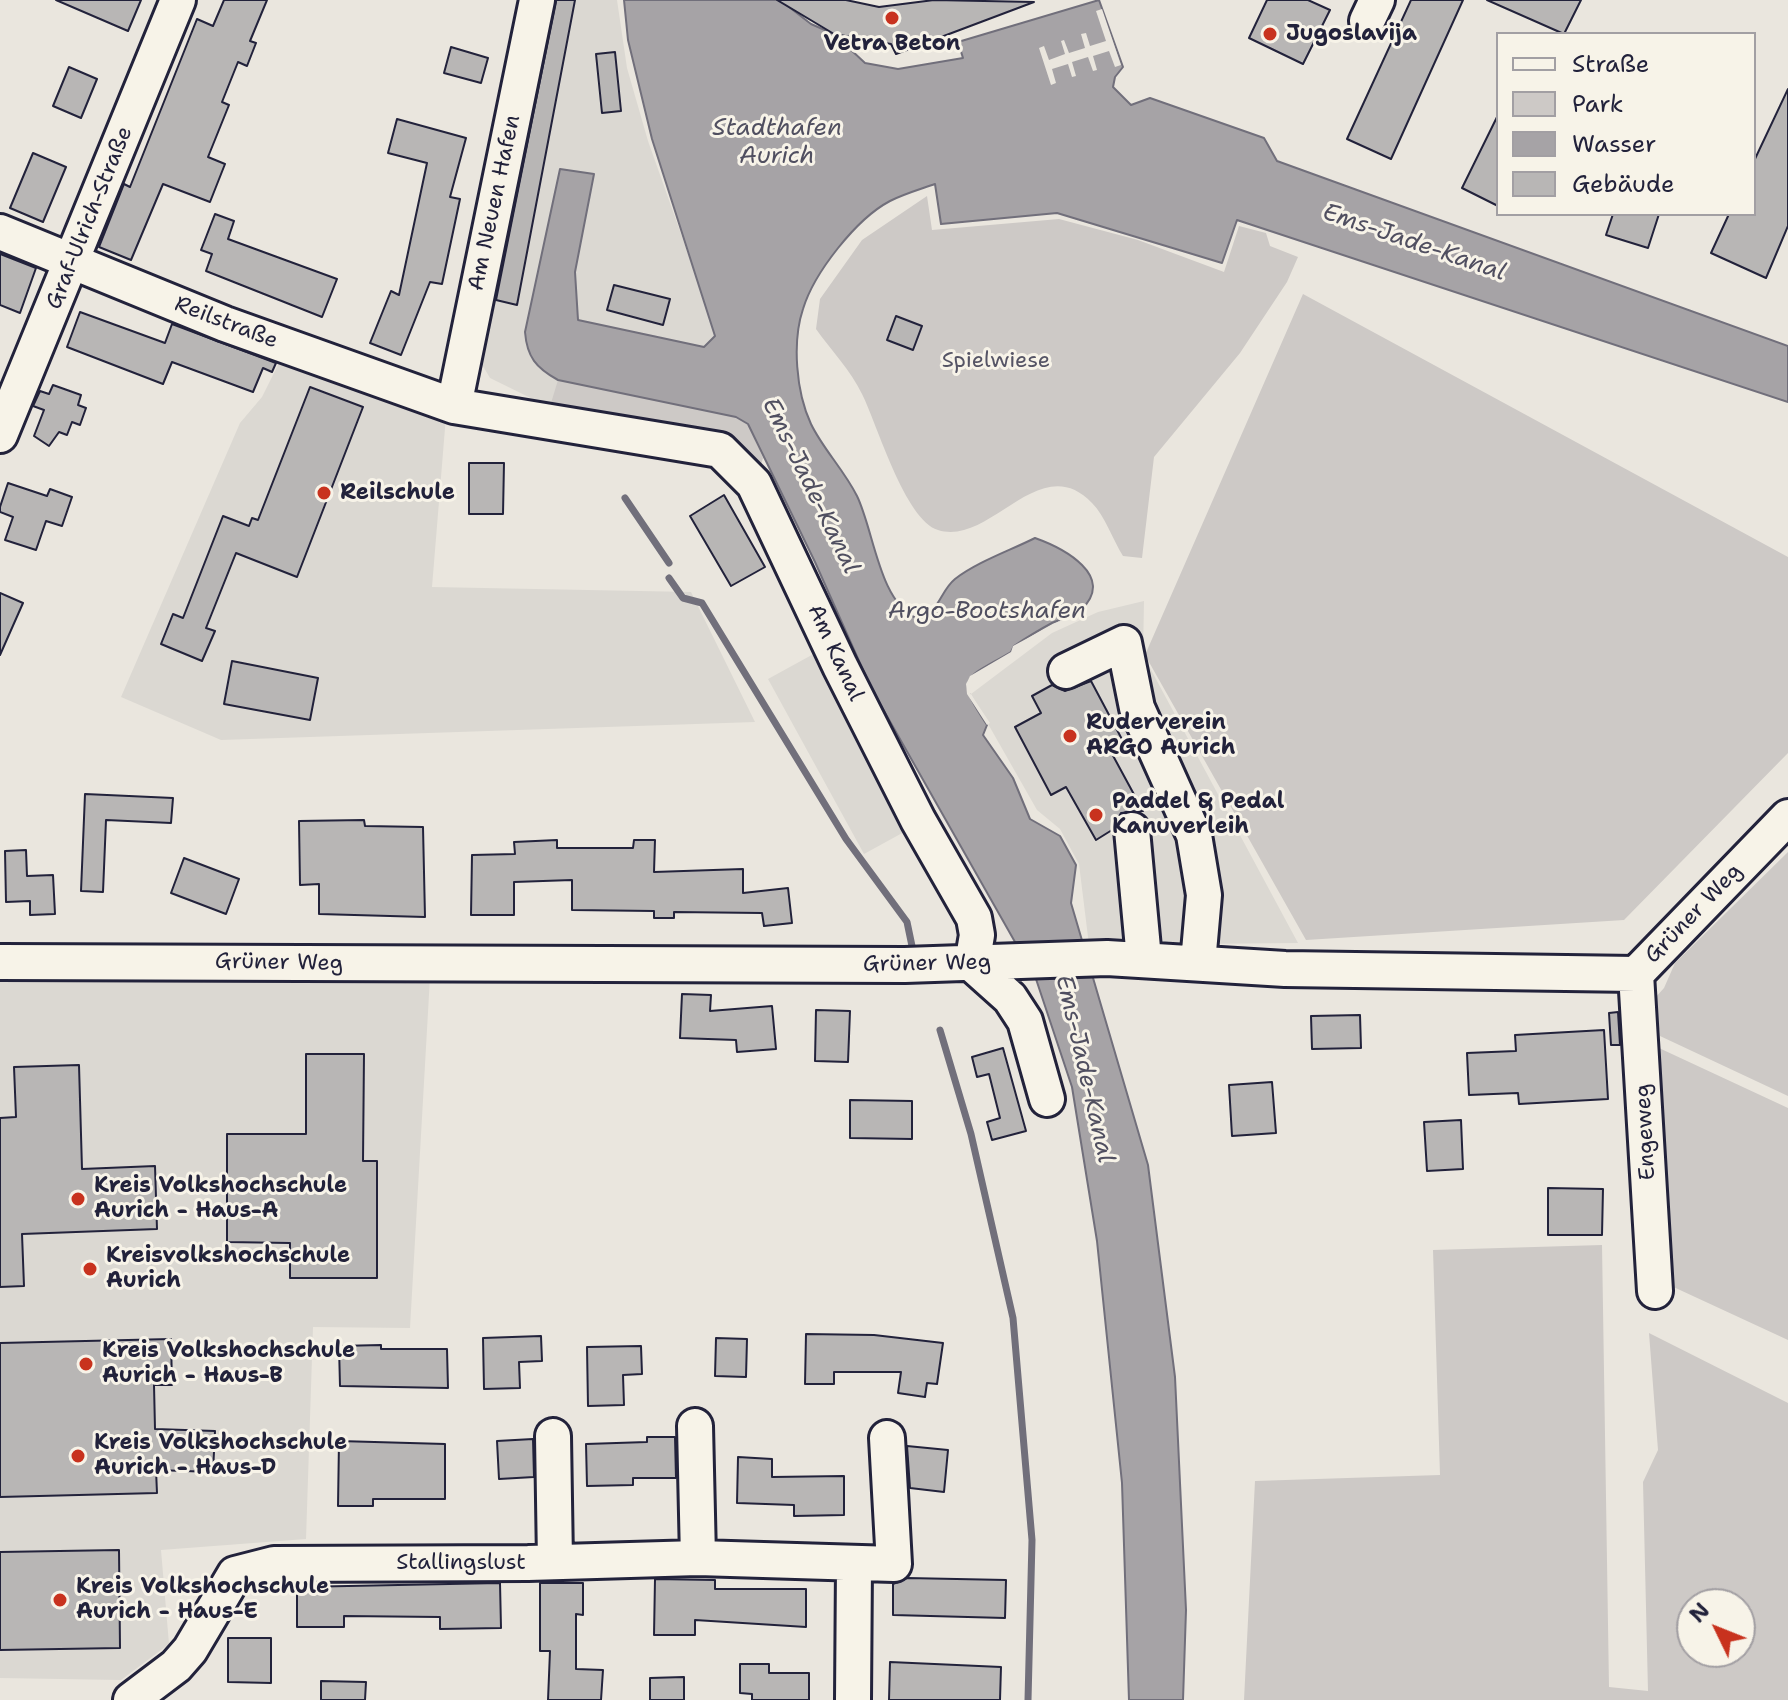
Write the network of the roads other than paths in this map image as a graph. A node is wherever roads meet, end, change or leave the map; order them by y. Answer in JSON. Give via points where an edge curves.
{"nodes":[{"id":1,"x":178,"y":0,"type":"edge"},
{"id":2,"x":537,"y":0,"type":"edge"},
{"id":3,"x":0,"y":232,"type":"edge"},
{"id":4,"x":73,"y":261,"type":"junction"},
{"id":5,"x":454,"y":406,"type":"junction"},
{"id":6,"x":0,"y":435,"type":"edge"},
{"id":7,"x":1066,"y":671,"type":"dead end"},
{"id":8,"x":1788,"y":817,"type":"edge"},
{"id":9,"x":1132,"y":830,"type":"dead end"},
{"id":10,"x":1144,"y":959,"type":"junction"},
{"id":11,"x":0,"y":962,"type":"edge"},
{"id":12,"x":989,"y":963,"type":"junction"},
{"id":13,"x":1198,"y":963,"type":"junction"},
{"id":14,"x":1636,"y":974,"type":"junction"},
{"id":15,"x":1047,"y":1099,"type":"dead end"},
{"id":16,"x":1655,"y":1291,"type":"dead end"},
{"id":17,"x":695,"y":1426,"type":"dead end"},
{"id":18,"x":553,"y":1436,"type":"dead end"},
{"id":19,"x":887,"y":1438,"type":"dead end"},
{"id":20,"x":698,"y":1558,"type":"junction"},
{"id":21,"x":555,"y":1562,"type":"junction"},
{"id":22,"x":854,"y":1565,"type":"junction"},
{"id":23,"x":176,"y":1666,"type":"junction"},
{"id":24,"x":131,"y":1700,"type":"edge"},
{"id":25,"x":174,"y":1700,"type":"edge"},
{"id":26,"x":853,"y":1700,"type":"edge"}],
"edges":[{"from":1,"to":4,"type":"street","name":"Graf-Ulrich-Straße"},
{"from":2,"to":5,"type":"street","name":"Am Neuen Hafen"},
{"from":3,"to":4,"type":"street","name":"Reilstraße"},
{"from":4,"to":5,"type":"street","name":"Reilstraße","via":[[225,324]]},
{"from":4,"to":6,"type":"street","name":"Graf-Ulrich-Straße"},
{"from":5,"to":12,"type":"street","name":"Am Kanal","via":[[720,450],[736,464],[754,484],[918,820],[974,918]]},
{"from":7,"to":13,"type":"street","via":[[1124,643],[1137,708],[1194,835],[1204,895]]},
{"from":8,"to":14,"type":"street","name":"Grüner Weg"},
{"from":9,"to":10,"type":"street"},
{"from":10,"to":12,"type":"street","name":"Grüner Weg"},
{"from":10,"to":13,"type":"street","name":"Grüner Weg"},
{"from":11,"to":12,"type":"street","name":"Grüner Weg"},
{"from":12,"to":15,"type":"street","via":[[1025,1021]]},
{"from":13,"to":14,"type":"street","name":"Grüner Weg"},
{"from":14,"to":16,"type":"street","name":"Engeweg"},
{"from":17,"to":20,"type":"street"},
{"from":18,"to":21,"type":"street"},
{"from":19,"to":22,"type":"street","name":"Stallingslust","via":[[894,1564]]},
{"from":20,"to":21,"type":"street","name":"Stallingslust"},
{"from":20,"to":22,"type":"street","name":"Stallingslust"},
{"from":21,"to":23,"type":"street","name":"Stallingslust","via":[[274,1564],[235,1574]]},
{"from":22,"to":26,"type":"street"},
{"from":23,"to":24,"type":"street","name":"Stallingslust"},
{"from":23,"to":25,"type":"street"}]}
